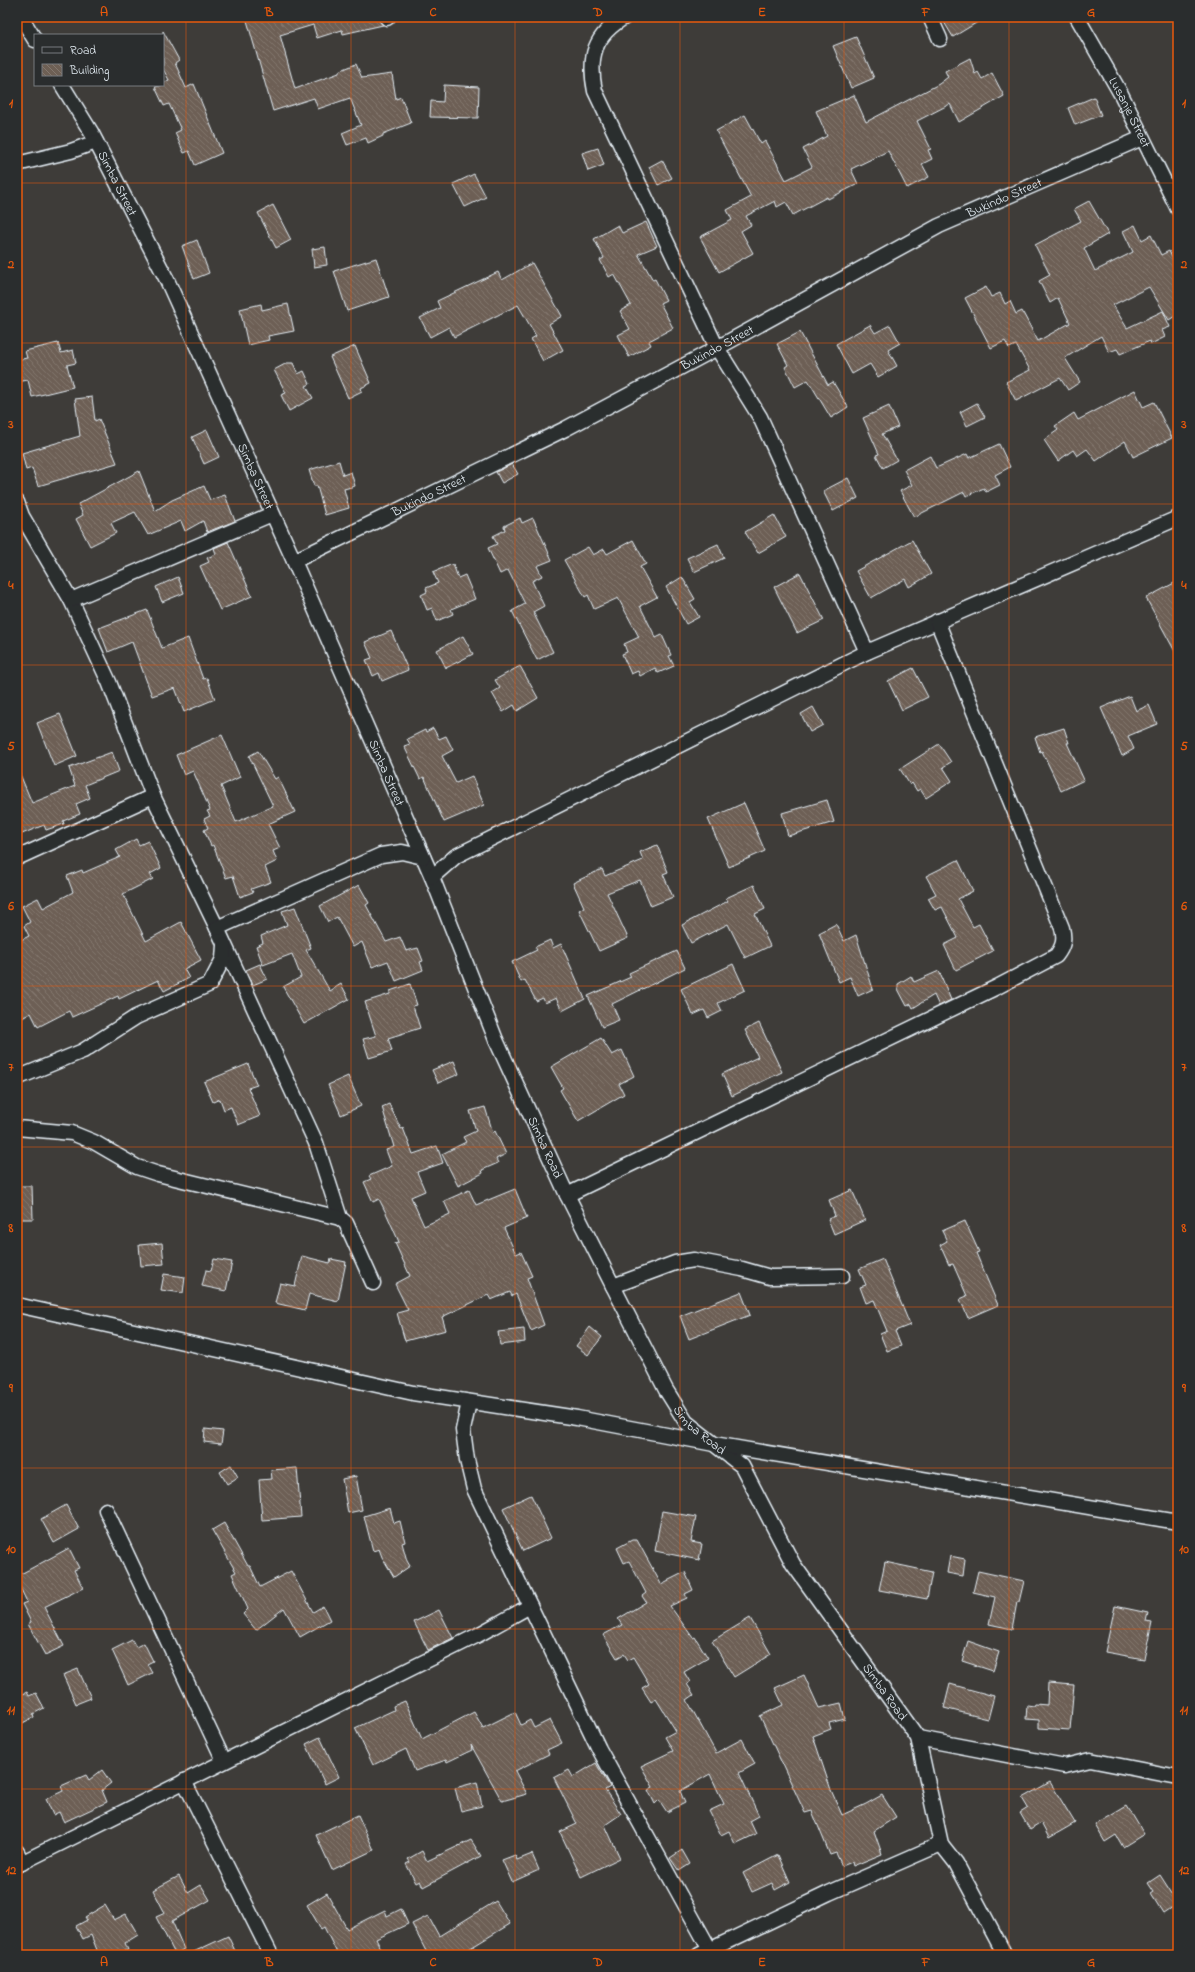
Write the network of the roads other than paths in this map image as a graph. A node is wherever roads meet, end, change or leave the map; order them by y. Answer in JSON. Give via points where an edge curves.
{"nodes":[{"id":1,"x":21,"y":17,"type":"edge"},
{"id":2,"x":625,"y":17,"type":"edge"},
{"id":3,"x":930,"y":17,"type":"edge"},
{"id":4,"x":1078,"y":17,"type":"edge"},
{"id":5,"x":34,"y":38,"type":"edge"},
{"id":6,"x":940,"y":39,"type":"dead end"},
{"id":7,"x":63,"y":86,"type":"edge"},
{"id":8,"x":1142,"y":138,"type":"junction"},
{"id":9,"x":96,"y":142,"type":"junction"},
{"id":10,"x":17,"y":164,"type":"edge"},
{"id":11,"x":1178,"y":209,"type":"edge"},
{"id":12,"x":718,"y":348,"type":"junction"},
{"id":13,"x":17,"y":502,"type":"edge"},
{"id":14,"x":272,"y":514,"type":"junction"},
{"id":15,"x":1178,"y":518,"type":"edge"},
{"id":16,"x":294,"y":562,"type":"junction"},
{"id":17,"x":71,"y":600,"type":"junction"},
{"id":18,"x":937,"y":621,"type":"junction"},
{"id":19,"x":868,"y":652,"type":"junction"},
{"id":20,"x":153,"y":796,"type":"junction"},
{"id":21,"x":423,"y":857,"type":"junction"},
{"id":22,"x":17,"y":858,"type":"edge"},
{"id":23,"x":432,"y":877,"type":"junction"},
{"id":24,"x":217,"y":928,"type":"junction"},
{"id":25,"x":224,"y":945,"type":"junction"},
{"id":26,"x":17,"y":1078,"type":"edge"},
{"id":27,"x":17,"y":1128,"type":"edge"},
{"id":28,"x":568,"y":1195,"type":"junction"},
{"id":29,"x":340,"y":1218,"type":"junction"},
{"id":30,"x":842,"y":1276,"type":"dead end"},
{"id":31,"x":373,"y":1283,"type":"dead end"},
{"id":32,"x":613,"y":1286,"type":"junction"},
{"id":33,"x":17,"y":1306,"type":"edge"},
{"id":34,"x":469,"y":1402,"type":"junction"},
{"id":35,"x":714,"y":1444,"type":"junction"},
{"id":36,"x":106,"y":1510,"type":"dead end"},
{"id":37,"x":1178,"y":1522,"type":"edge"},
{"id":38,"x":530,"y":1606,"type":"junction"},
{"id":39,"x":918,"y":1738,"type":"junction"},
{"id":40,"x":224,"y":1761,"type":"junction"},
{"id":41,"x":1178,"y":1776,"type":"edge"},
{"id":42,"x":184,"y":1781,"type":"junction"},
{"id":43,"x":941,"y":1844,"type":"junction"},
{"id":44,"x":19,"y":1860,"type":"edge"},
{"id":45,"x":704,"y":1952,"type":"edge"},
{"id":46,"x":271,"y":1955,"type":"edge"},
{"id":47,"x":1005,"y":1955,"type":"edge"}],
"edges":[{"from":1,"to":5,"type":"street"},
{"from":2,"to":12,"type":"street","via":[[611,25],[600,39],[593,55],[591,73],[595,91]]},
{"from":3,"to":6,"type":"street"},
{"from":4,"to":8,"type":"street","name":"Lusanje Street","via":[[1121,94]]},
{"from":7,"to":9,"type":"street","name":"Simba Street"},
{"from":8,"to":11,"type":"street","name":"Lusanje Street"},
{"from":8,"to":12,"type":"street","name":"Bukindo Street","via":[[938,226]]},
{"from":9,"to":10,"type":"street"},
{"from":9,"to":14,"type":"street","name":"Simba Street","via":[[167,280]]},
{"from":12,"to":16,"type":"street","name":"Bukindo Street","via":[[566,429]]},
{"from":12,"to":19,"type":"street","via":[[760,417]]},
{"from":13,"to":17,"type":"street","via":[[22,516]]},
{"from":14,"to":16,"type":"street","name":"Simba Street"},
{"from":14,"to":17,"type":"street"},
{"from":15,"to":18,"type":"street"},
{"from":16,"to":21,"type":"street","name":"Simba Street"},
{"from":17,"to":20,"type":"street","via":[[108,682]]},
{"from":18,"to":19,"type":"street"},
{"from":18,"to":28,"type":"street","via":[[1062,928],[1064,936],[1061,950],[1056,956],[997,987]]},
{"from":19,"to":23,"type":"street","via":[[456,856]]},
{"from":20,"to":22,"type":"street"},
{"from":20,"to":24,"type":"street"},
{"from":21,"to":23,"type":"street","name":"Simba Street"},
{"from":21,"to":24,"type":"street","via":[[402,852],[381,855]]},
{"from":23,"to":28,"type":"street","name":"Simba Road","via":[[496,1040]]},
{"from":24,"to":25,"type":"street"},
{"from":25,"to":26,"type":"street","via":[[223,959],[210,984],[136,1017],[83,1051]]},
{"from":25,"to":29,"type":"street","via":[[316,1143]]},
{"from":27,"to":29,"type":"street","via":[[72,1133],[94,1142],[137,1167],[158,1174]]},
{"from":28,"to":32,"type":"street","name":"Simba Road"},
{"from":29,"to":31,"type":"street","via":[[346,1224]]},
{"from":30,"to":32,"type":"street","via":[[770,1277],[694,1260],[675,1263]]},
{"from":32,"to":35,"type":"street","name":"Simba Road","via":[[666,1390],[686,1422]]},
{"from":33,"to":34,"type":"street","via":[[413,1393]]},
{"from":34,"to":35,"type":"street","via":[[578,1418]]},
{"from":34,"to":38,"type":"street","via":[[463,1430],[474,1489]]},
{"from":35,"to":37,"type":"street"},
{"from":35,"to":39,"type":"street","name":"Simba Road","via":[[742,1466],[793,1564]]},
{"from":36,"to":40,"type":"street"},
{"from":38,"to":40,"type":"street","via":[[478,1635]]},
{"from":38,"to":45,"type":"street","via":[[599,1750]]},
{"from":39,"to":41,"type":"street","via":[[1065,1766],[1090,1760]]},
{"from":39,"to":43,"type":"street","name":"Simba Road"},
{"from":40,"to":42,"type":"street"},
{"from":42,"to":44,"type":"street"},
{"from":42,"to":46,"type":"street"},
{"from":43,"to":45,"type":"street"},
{"from":43,"to":47,"type":"street","name":"Simba Road","via":[[956,1863]]}]}
